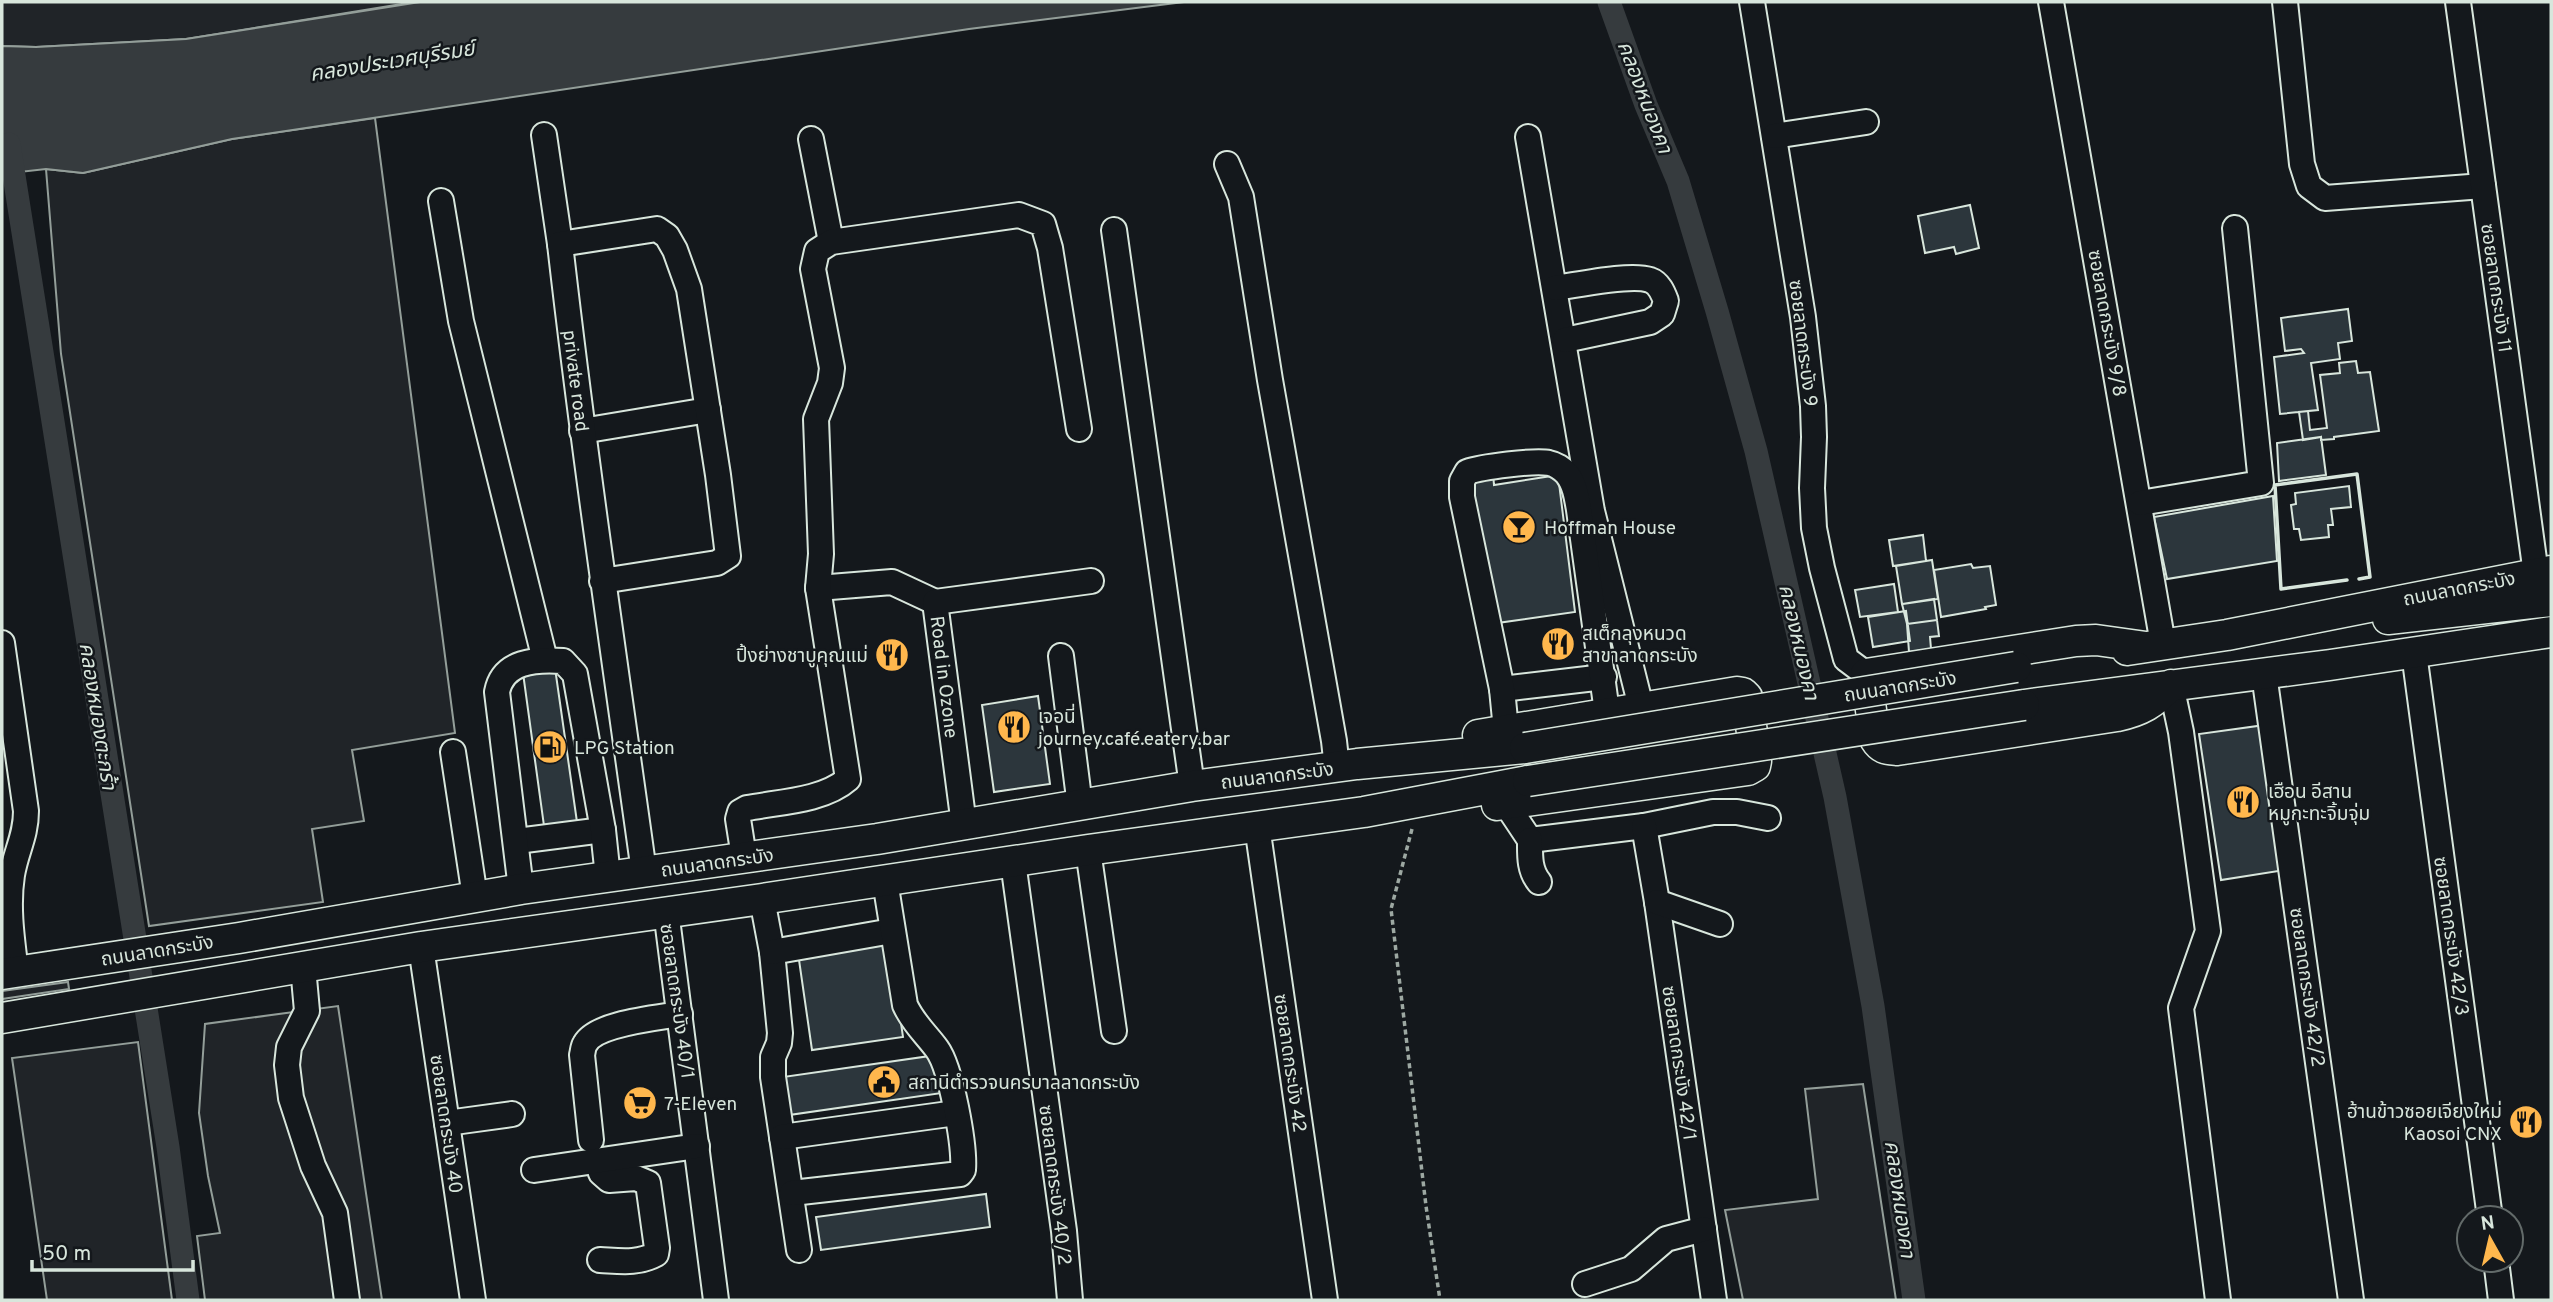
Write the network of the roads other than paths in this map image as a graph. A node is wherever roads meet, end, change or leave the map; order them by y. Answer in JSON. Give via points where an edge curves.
{"nodes":[{"id":1,"x":1752,"y":2,"type":"edge"},
{"id":2,"x":2051,"y":2,"type":"edge"},
{"id":3,"x":2285,"y":2,"type":"edge"},
{"id":4,"x":2458,"y":2,"type":"edge"},
{"id":5,"x":1866,"y":122,"type":"dead end"},
{"id":6,"x":544,"y":135,"type":"dead end"},
{"id":7,"x":1774,"y":136,"type":"junction"},
{"id":8,"x":1528,"y":137,"type":"dead end"},
{"id":9,"x":811,"y":139,"type":"dead end"},
{"id":10,"x":1227,"y":164,"type":"dead end"},
{"id":11,"x":2483,"y":186,"type":"junction"},
{"id":12,"x":442,"y":201,"type":"dead end"},
{"id":13,"x":2235,"y":228,"type":"dead end"},
{"id":14,"x":1114,"y":230,"type":"dead end"},
{"id":15,"x":831,"y":242,"type":"junction"},
{"id":16,"x":560,"y":244,"type":"junction"},
{"id":17,"x":1555,"y":288,"type":"junction"},
{"id":18,"x":1565,"y":340,"type":"junction"},
{"id":19,"x":708,"y":410,"type":"junction"},
{"id":20,"x":1079,"y":429,"type":"dead end"},
{"id":21,"x":582,"y":430,"type":"junction"},
{"id":22,"x":2140,"y":503,"type":"junction"},
{"id":23,"x":2544,"y":573,"type":"edge"},
{"id":24,"x":602,"y":581,"type":"junction"},
{"id":25,"x":1091,"y":581,"type":"dead end"},
{"id":26,"x":818,"y":588,"type":"junction"},
{"id":27,"x":2551,"y":601,"type":"edge"},
{"id":28,"x":935,"y":602,"type":"junction"},
{"id":29,"x":2551,"y":632,"type":"edge"},
{"id":30,"x":2227,"y":635,"type":"junction"},
{"id":31,"x":2,"y":643,"type":"edge"},
{"id":32,"x":2154,"y":645,"type":"junction"},
{"id":33,"x":2414,"y":653,"type":"junction"},
{"id":34,"x":1061,"y":656,"type":"dead end"},
{"id":35,"x":545,"y":660,"type":"junction"},
{"id":36,"x":1866,"y":674,"type":"junction"},
{"id":37,"x":2264,"y":674,"type":"junction"},
{"id":38,"x":1604,"y":677,"type":"junction"},
{"id":39,"x":2172,"y":685,"type":"junction"},
{"id":40,"x":1502,"y":689,"type":"junction"},
{"id":41,"x":1641,"y":707,"type":"junction"},
{"id":42,"x":1607,"y":712,"type":"junction"},
{"id":43,"x":1515,"y":739,"type":"junction"},
{"id":44,"x":453,"y":752,"type":"dead end"},
{"id":45,"x":1347,"y":766,"type":"junction"},
{"id":46,"x":1192,"y":786,"type":"junction"},
{"id":47,"x":1506,"y":804,"type":"junction"},
{"id":48,"x":1080,"y":806,"type":"junction"},
{"id":49,"x":1364,"y":812,"type":"junction"},
{"id":50,"x":1768,"y":818,"type":"dead end"},
{"id":51,"x":964,"y":825,"type":"junction"},
{"id":52,"x":1257,"y":826,"type":"junction"},
{"id":53,"x":1644,"y":826,"type":"junction"},
{"id":54,"x":603,"y":830,"type":"junction"},
{"id":55,"x":877,"y":839,"type":"junction"},
{"id":56,"x":1530,"y":840,"type":"junction"},
{"id":57,"x":517,"y":841,"type":"junction"},
{"id":58,"x":1088,"y":850,"type":"junction"},
{"id":59,"x":744,"y":857,"type":"junction"},
{"id":60,"x":1013,"y":862,"type":"junction"},
{"id":61,"x":644,"y":872,"type":"junction"},
{"id":62,"x":608,"y":877,"type":"junction"},
{"id":63,"x":885,"y":881,"type":"junction"},
{"id":64,"x":1539,"y":882,"type":"dead end"},
{"id":65,"x":521,"y":889,"type":"junction"},
{"id":66,"x":475,"y":897,"type":"junction"},
{"id":67,"x":762,"y":899,"type":"junction"},
{"id":68,"x":1657,"y":902,"type":"junction"},
{"id":69,"x":666,"y":911,"type":"junction"},
{"id":70,"x":1720,"y":924,"type":"dead end"},
{"id":71,"x":892,"y":931,"type":"junction"},
{"id":72,"x":421,"y":947,"type":"junction"},
{"id":73,"x":772,"y":952,"type":"junction"},
{"id":74,"x":303,"y":967,"type":"junction"},
{"id":75,"x":16,"y":972,"type":"edge"},
{"id":76,"x":680,"y":1014,"type":"junction"},
{"id":77,"x":2,"y":1018,"type":"edge"},
{"id":78,"x":1114,"y":1031,"type":"dead end"},
{"id":79,"x":956,"y":1113,"type":"junction"},
{"id":80,"x":512,"y":1114,"type":"dead end"},
{"id":81,"x":447,"y":1123,"type":"junction"},
{"id":82,"x":782,"y":1137,"type":"junction"},
{"id":83,"x":697,"y":1146,"type":"junction"},
{"id":84,"x":594,"y":1150,"type":"junction"},
{"id":85,"x":534,"y":1170,"type":"dead end"},
{"id":86,"x":792,"y":1193,"type":"junction"},
{"id":87,"x":2488,"y":1204,"type":"edge"},
{"id":88,"x":1704,"y":1229,"type":"junction"},
{"id":89,"x":799,"y":1250,"type":"dead end"},
{"id":90,"x":600,"y":1260,"type":"dead end"},
{"id":91,"x":2498,"y":1274,"type":"edge"},
{"id":92,"x":1585,"y":1284,"type":"dead end"},
{"id":93,"x":347,"y":1300,"type":"edge"},
{"id":94,"x":473,"y":1300,"type":"edge"},
{"id":95,"x":716,"y":1300,"type":"edge"},
{"id":96,"x":1070,"y":1300,"type":"edge"},
{"id":97,"x":1325,"y":1300,"type":"edge"},
{"id":98,"x":1714,"y":1300,"type":"edge"},
{"id":99,"x":2218,"y":1300,"type":"edge"},
{"id":100,"x":2351,"y":1300,"type":"edge"},
{"id":101,"x":2501,"y":1300,"type":"edge"}],
"edges":[{"from":1,"to":7,"type":"street","name":"ซอยลาดกระบัง 9"},
{"from":2,"to":22,"type":"street","name":"ซอยลาดกระบัง 9/8"},
{"from":3,"to":11,"type":"street","via":[[2302,164],[2309,186],[2325,198]]},
{"from":4,"to":11,"type":"street","name":"ซอยลาดกระบัง 11"},
{"from":5,"to":7,"type":"street"},
{"from":6,"to":16,"type":"street","name":"private road"},
{"from":7,"to":36,"type":"street","name":"ซอยลาดกระบัง 9","via":[[1812,393],[1814,528],[1846,659]]},
{"from":8,"to":17,"type":"street"},
{"from":9,"to":15,"type":"street"},
{"from":10,"to":45,"type":"street","via":[[1241,197],[1334,741]]},
{"from":11,"to":23,"type":"street","name":"ซอยลาดกระบัง 11"},
{"from":12,"to":35,"type":"street","via":[[461,321]]},
{"from":13,"to":22,"type":"street","via":[[2261,483]]},
{"from":14,"to":46,"type":"street"},
{"from":15,"to":20,"type":"street","via":[[1018,215],[1043,224]]},
{"from":15,"to":26,"type":"street","via":[[817,251],[813,269],[832,368],[816,419]]},
{"from":16,"to":19,"type":"street","via":[[657,229],[667,236],[689,289]]},
{"from":16,"to":21,"type":"street","name":"private road"},
{"from":17,"to":18,"type":"street"},
{"from":17,"to":18,"type":"street","via":[[1632,278],[1652,280],[1667,302],[1662,314],[1650,322]]},
{"from":18,"to":41,"type":"street","via":[[1592,511]]},
{"from":19,"to":21,"type":"street"},
{"from":19,"to":24,"type":"street","via":[[728,556]]},
{"from":21,"to":24,"type":"street","name":"private road"},
{"from":22,"to":32,"type":"street","name":"ซอยลาดกระบัง 9/8"},
{"from":23,"to":30,"type":"main road","name":"ถนนลาดกระบัง"},
{"from":24,"to":61,"type":"street","name":"private road"},
{"from":25,"to":28,"type":"street","name":"Road in Ozone"},
{"from":26,"to":28,"type":"street","via":[[892,582]]},
{"from":26,"to":59,"type":"street","via":[[848,779],[809,797],[740,812]]},
{"from":27,"to":30,"type":"main road"},
{"from":28,"to":51,"type":"street","name":"Road in Ozone"},
{"from":29,"to":33,"type":"main road","name":"ถนนลาดกระบัง"},
{"from":30,"to":32,"type":"main road","name":"ถนนลาดกระบัง"},
{"from":31,"to":75,"type":"street","via":[[26,811],[26,830],[10,890]]},
{"from":32,"to":36,"type":"main road","via":[[2076,641]]},
{"from":32,"to":43,"type":"main road","name":"ถนนลาดกระบัง","bridge":true},
{"from":33,"to":37,"type":"main road","name":"ถนนลาดกระบัง"},
{"from":33,"to":87,"type":"street","name":"ซอยลาดกระบัง 42/3"},
{"from":34,"to":48,"type":"street"},
{"from":35,"to":54,"type":"street","via":[[563,661],[575,674]]},
{"from":35,"to":57,"type":"street","via":[[505,673],[497,692]]},
{"from":36,"to":39,"type":"main road","via":[[1875,739],[1880,747],[1897,750],[2130,714],[2155,702]]},
{"from":37,"to":39,"type":"main road","name":"ถนนลาดกระบัง"},
{"from":37,"to":100,"type":"street","name":"ซอยลาดกระบัง 42/2"},
{"from":38,"to":40,"type":"street"},
{"from":38,"to":40,"type":"street","via":[[1579,510],[1569,476],[1548,463],[1484,467],[1467,472],[1462,497]]},
{"from":38,"to":42,"type":"street"},
{"from":39,"to":49,"type":"main road","name":"ถนนลาดกระบัง","bridge":true,"via":[[1528,781]]},
{"from":39,"to":99,"type":"street","via":[[2208,931],[2181,1009]]},
{"from":40,"to":43,"type":"street"},
{"from":41,"to":42,"type":"main road"},
{"from":41,"to":47,"type":"main road","via":[[1743,693],[1755,766],[1730,774]]},
{"from":42,"to":43,"type":"main road"},
{"from":43,"to":45,"type":"main road","name":"ถนนลาดกระบัง"},
{"from":44,"to":66,"type":"street"},
{"from":45,"to":46,"type":"main road","name":"ถนนลาดกระบัง"},
{"from":46,"to":48,"type":"main road","name":"ถนนลาดกระบัง"},
{"from":47,"to":49,"type":"main road","via":[[1445,812]]},
{"from":47,"to":56,"type":"street"},
{"from":48,"to":51,"type":"main road","name":"ถนนลาดกระบัง"},
{"from":49,"to":52,"type":"main road","name":"ถนนลาดกระบัง"},
{"from":50,"to":53,"type":"street","via":[[1713,812]]},
{"from":51,"to":55,"type":"main road","name":"ถนนลาดกระบัง"},
{"from":52,"to":58,"type":"main road","name":"ถนนลาดกระบัง"},
{"from":52,"to":97,"type":"street","name":"ซอยลาดกระบัง 42"},
{"from":53,"to":56,"type":"street"},
{"from":53,"to":68,"type":"street","name":"ซอยลาดกระบัง 42/1"},
{"from":54,"to":57,"type":"street"},
{"from":54,"to":62,"type":"street"},
{"from":55,"to":59,"type":"main road","name":"ถนนลาดกระบัง"},
{"from":55,"to":63,"type":"main road"},
{"from":56,"to":64,"type":"street","via":[[1533,875]]},
{"from":57,"to":65,"type":"street"},
{"from":58,"to":60,"type":"main road","name":"ถนนลาดกระบัง"},
{"from":58,"to":78,"type":"street"},
{"from":59,"to":61,"type":"main road","name":"ถนนลาดกระบัง"},
{"from":60,"to":63,"type":"main road","name":"ถนนลาดกระบัง"},
{"from":60,"to":96,"type":"street","name":"ซอยลาดกระบัง 40/2"},
{"from":61,"to":62,"type":"main road","name":"ถนนลาดกระบัง"},
{"from":62,"to":65,"type":"main road","name":"ถนนลาดกระบัง"},
{"from":63,"to":67,"type":"main road","name":"ถนนลาดกระบัง"},
{"from":63,"to":71,"type":"street"},
{"from":65,"to":66,"type":"main road","name":"ถนนลาดกระบัง"},
{"from":66,"to":75,"type":"main road","name":"ถนนลาดกระบัง"},
{"from":67,"to":69,"type":"main road","name":"ถนนลาดกระบัง"},
{"from":67,"to":73,"type":"street"},
{"from":68,"to":70,"type":"street"},
{"from":68,"to":88,"type":"street","name":"ซอยลาดกระบัง 42/1"},
{"from":69,"to":72,"type":"main road","name":"ถนนลาดกระบัง"},
{"from":69,"to":76,"type":"street","name":"ซอยลาดกระบัง 40/1"},
{"from":71,"to":73,"type":"street"},
{"from":71,"to":79,"type":"street","via":[[905,1006],[944,1061]]},
{"from":72,"to":74,"type":"main road","name":"ถนนลาดกระบัง"},
{"from":72,"to":81,"type":"street","name":"ซอยลาดกระบัง 40"},
{"from":73,"to":82,"type":"street","via":[[780,1039],[773,1077]]},
{"from":74,"to":77,"type":"main road","name":"ถนนลาดกระบัง"},
{"from":74,"to":93,"type":"street","via":[[307,1011],[289,1047],[291,1098],[313,1166],[335,1213]]},
{"from":76,"to":83,"type":"street","name":"ซอยลาดกระบัง 40/1"},
{"from":76,"to":84,"type":"street","via":[[608,1028],[585,1044],[582,1055]]},
{"from":79,"to":82,"type":"street"},
{"from":79,"to":86,"type":"street","via":[[964,1163],[960,1174]]},
{"from":80,"to":81,"type":"street"},
{"from":81,"to":94,"type":"street","name":"ซอยลาดกระบัง 40"},
{"from":82,"to":86,"type":"street"},
{"from":83,"to":84,"type":"street"},
{"from":83,"to":95,"type":"street","name":"ซอยลาดกระบัง 40/1"},
{"from":84,"to":85,"type":"street"},
{"from":84,"to":90,"type":"street","via":[[601,1173],[609,1180],[636,1178],[648,1183],[657,1248],[656,1254],[638,1261]]},
{"from":86,"to":89,"type":"street"},
{"from":88,"to":92,"type":"street","via":[[1666,1239],[1630,1269]]},
{"from":88,"to":98,"type":"street","name":"ซอยลาดกระบัง 42/1"},
{"from":91,"to":101,"type":"street"}]}
